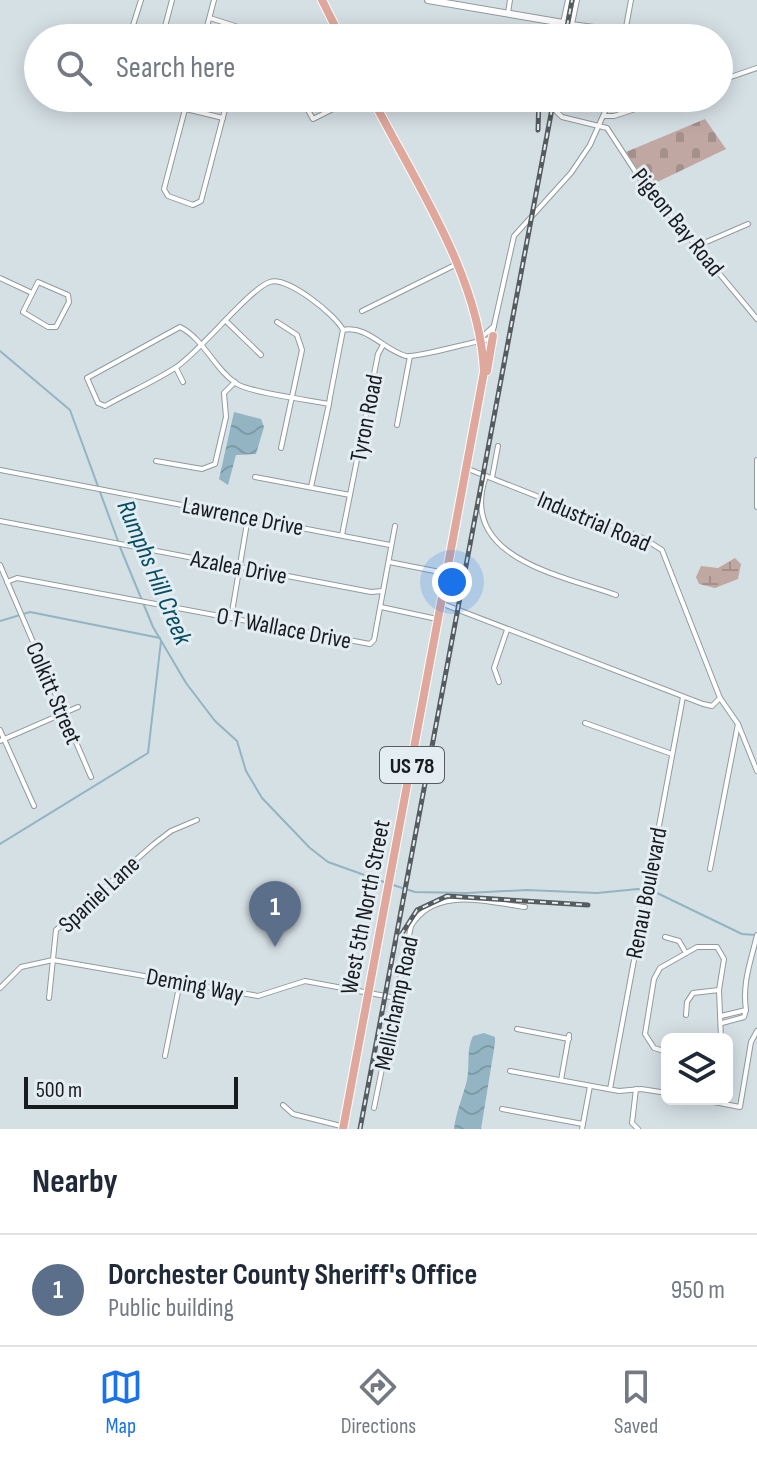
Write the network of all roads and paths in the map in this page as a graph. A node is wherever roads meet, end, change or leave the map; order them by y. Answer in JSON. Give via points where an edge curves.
{"nodes":[{"id":1,"x":141,"y":0,"type":"edge"},
{"id":2,"x":172,"y":0,"type":"edge"},
{"id":3,"x":214,"y":0,"type":"edge"},
{"id":4,"x":322,"y":0,"type":"edge"},
{"id":5,"x":428,"y":0,"type":"edge"},
{"id":6,"x":510,"y":0,"type":"edge"},
{"id":7,"x":568,"y":0,"type":"edge"},
{"id":8,"x":577,"y":0,"type":"edge"},
{"id":9,"x":631,"y":0,"type":"edge"},
{"id":10,"x":508,"y":15,"type":"junction"},
{"id":11,"x":210,"y":18,"type":"junction"},
{"id":12,"x":568,"y":23,"type":"junction"},
{"id":13,"x":133,"y":24,"type":"edge"},
{"id":14,"x":166,"y":24,"type":"edge"},
{"id":15,"x":208,"y":24,"type":"edge"},
{"id":16,"x":229,"y":24,"type":"edge"},
{"id":17,"x":334,"y":24,"type":"edge"},
{"id":18,"x":575,"y":24,"type":"edge"},
{"id":19,"x":626,"y":24,"type":"edge"},
{"id":20,"x":757,"y":70,"type":"edge"},
{"id":21,"x":733,"y":77,"type":"edge"},
{"id":22,"x":184,"y":112,"type":"edge"},
{"id":23,"x":198,"y":112,"type":"edge"},
{"id":24,"x":224,"y":112,"type":"edge"},
{"id":25,"x":309,"y":112,"type":"edge"},
{"id":26,"x":327,"y":112,"type":"edge"},
{"id":27,"x":379,"y":112,"type":"edge"},
{"id":28,"x":557,"y":112,"type":"edge"},
{"id":29,"x":606,"y":112,"type":"edge"},
{"id":30,"x":629,"y":112,"type":"edge"},
{"id":31,"x":604,"y":116,"type":"junction"},
{"id":32,"x":223,"y":118,"type":"junction"},
{"id":33,"x":600,"y":125,"type":"junction"},
{"id":34,"x":748,"y":224,"type":"dead end"},
{"id":35,"x":697,"y":246,"type":"junction"},
{"id":36,"x":457,"y":264,"type":"junction"},
{"id":37,"x":0,"y":278,"type":"edge"},
{"id":38,"x":30,"y":292,"type":"junction"},
{"id":39,"x":362,"y":311,"type":"dead end"},
{"id":40,"x":757,"y":319,"type":"edge"},
{"id":41,"x":226,"y":321,"type":"junction"},
{"id":42,"x":277,"y":322,"type":"dead end"},
{"id":43,"x":479,"y":325,"type":"junction"},
{"id":44,"x":494,"y":329,"type":"junction"},
{"id":45,"x":343,"y":330,"type":"junction"},
{"id":46,"x":481,"y":338,"type":"junction"},
{"id":47,"x":200,"y":345,"type":"junction"},
{"id":48,"x":383,"y":345,"type":"junction"},
{"id":49,"x":261,"y":355,"type":"dead end"},
{"id":50,"x":410,"y":356,"type":"junction"},
{"id":51,"x":176,"y":368,"type":"junction"},
{"id":52,"x":483,"y":379,"type":"junction"},
{"id":53,"x":183,"y":382,"type":"dead end"},
{"id":54,"x":235,"y":382,"type":"junction"},
{"id":55,"x":292,"y":396,"type":"junction"},
{"id":56,"x":329,"y":404,"type":"junction"},
{"id":57,"x":397,"y":425,"type":"dead end"},
{"id":58,"x":498,"y":446,"type":"dead end"},
{"id":59,"x":281,"y":448,"type":"dead end"},
{"id":60,"x":757,"y":460,"type":"edge"},
{"id":61,"x":156,"y":461,"type":"dead end"},
{"id":62,"x":468,"y":469,"type":"junction"},
{"id":63,"x":0,"y":470,"type":"edge"},
{"id":64,"x":255,"y":477,"type":"dead end"},
{"id":65,"x":489,"y":477,"type":"junction"},
{"id":66,"x":311,"y":487,"type":"junction"},
{"id":67,"x":350,"y":493,"type":"junction"},
{"id":68,"x":757,"y":507,"type":"edge"},
{"id":69,"x":248,"y":517,"type":"junction"},
{"id":70,"x":0,"y":521,"type":"edge"},
{"id":71,"x":395,"y":526,"type":"dead end"},
{"id":72,"x":342,"y":535,"type":"junction"},
{"id":73,"x":391,"y":545,"type":"junction"},
{"id":74,"x":389,"y":562,"type":"junction"},
{"id":75,"x":0,"y":565,"type":"edge"},
{"id":76,"x":239,"y":567,"type":"junction"},
{"id":77,"x":448,"y":573,"type":"junction"},
{"id":78,"x":7,"y":582,"type":"junction"},
{"id":79,"x":384,"y":591,"type":"junction"},
{"id":80,"x":616,"y":595,"type":"dead end"},
{"id":81,"x":443,"y":604,"type":"junction"},
{"id":82,"x":381,"y":607,"type":"junction"},
{"id":83,"x":231,"y":618,"type":"junction"},
{"id":84,"x":439,"y":620,"type":"junction"},
{"id":85,"x":507,"y":630,"type":"junction"},
{"id":86,"x":499,"y":682,"type":"dead end"},
{"id":87,"x":683,"y":697,"type":"junction"},
{"id":88,"x":720,"y":698,"type":"junction"},
{"id":89,"x":78,"y":707,"type":"dead end"},
{"id":90,"x":63,"y":714,"type":"junction"},
{"id":91,"x":585,"y":723,"type":"dead end"},
{"id":92,"x":738,"y":724,"type":"junction"},
{"id":93,"x":0,"y":730,"type":"edge"},
{"id":94,"x":2,"y":740,"type":"edge"},
{"id":95,"x":672,"y":754,"type":"junction"},
{"id":96,"x":754,"y":756,"type":"edge"},
{"id":97,"x":757,"y":771,"type":"edge"},
{"id":98,"x":91,"y":777,"type":"dead end"},
{"id":99,"x":34,"y":806,"type":"dead end"},
{"id":100,"x":197,"y":820,"type":"dead end"},
{"id":101,"x":710,"y":869,"type":"dead end"},
{"id":102,"x":525,"y":907,"type":"dead end"},
{"id":103,"x":757,"y":935,"type":"edge"},
{"id":104,"x":665,"y":937,"type":"dead end"},
{"id":105,"x":686,"y":953,"type":"junction"},
{"id":106,"x":53,"y":960,"type":"junction"},
{"id":107,"x":180,"y":982,"type":"junction"},
{"id":108,"x":0,"y":988,"type":"edge"},
{"id":109,"x":719,"y":990,"type":"junction"},
{"id":110,"x":369,"y":993,"type":"junction"},
{"id":111,"x":49,"y":998,"type":"dead end"},
{"id":112,"x":396,"y":998,"type":"junction"},
{"id":113,"x":686,"y":1015,"type":"dead end"},
{"id":114,"x":721,"y":1020,"type":"junction"},
{"id":115,"x":517,"y":1029,"type":"dead end"},
{"id":116,"x":757,"y":1031,"type":"edge"},
{"id":117,"x":721,"y":1033,"type":"edge"},
{"id":118,"x":661,"y":1050,"type":"edge"},
{"id":119,"x":165,"y":1056,"type":"dead end"},
{"id":120,"x":510,"y":1071,"type":"dead end"},
{"id":121,"x":561,"y":1080,"type":"junction"},
{"id":122,"x":590,"y":1086,"type":"junction"},
{"id":123,"x":610,"y":1089,"type":"junction"},
{"id":124,"x":636,"y":1089,"type":"junction"},
{"id":125,"x":661,"y":1092,"type":"edge"},
{"id":126,"x":283,"y":1105,"type":"dead end"},
{"id":127,"x":730,"y":1105,"type":"edge"},
{"id":128,"x":374,"y":1108,"type":"dead end"},
{"id":129,"x":502,"y":1109,"type":"dead end"},
{"id":130,"x":582,"y":1126,"type":"edge"},
{"id":131,"x":343,"y":1128,"type":"edge"},
{"id":132,"x":638,"y":1129,"type":"edge"}],
"edges":[{"from":1,"to":13,"type":"street"},
{"from":2,"to":14,"type":"street"},
{"from":3,"to":11,"type":"street"},
{"from":4,"to":17,"type":"main road"},
{"from":5,"to":10,"type":"street"},
{"from":6,"to":10,"type":"street"},
{"from":7,"to":12,"type":"street"},
{"from":8,"to":12,"type":"street"},
{"from":9,"to":19,"type":"street"},
{"from":10,"to":12,"type":"street"},
{"from":11,"to":15,"type":"street"},
{"from":11,"to":16,"type":"street"},
{"from":12,"to":18,"type":"street"},
{"from":20,"to":21,"type":"street"},
{"from":22,"to":32,"type":"street","via":[[164,189],[168,196],[193,205],[201,201]]},
{"from":23,"to":32,"type":"street"},
{"from":24,"to":32,"type":"street"},
{"from":25,"to":26,"type":"street","via":[[313,119]]},
{"from":27,"to":36,"type":"main road","name":"West 5th North Street","number":"US 78"},
{"from":28,"to":33,"type":"street"},
{"from":29,"to":31,"type":"street"},
{"from":30,"to":31,"type":"street"},
{"from":31,"to":33,"type":"street"},
{"from":33,"to":35,"type":"street","name":"Pigeon Bay Road"},
{"from":33,"to":44,"type":"street","via":[[571,173],[514,236]]},
{"from":34,"to":35,"type":"street"},
{"from":35,"to":40,"type":"street","name":"Pigeon Bay Road"},
{"from":36,"to":39,"type":"street"},
{"from":36,"to":43,"type":"main road","name":"West 5th North Street","number":"US 78"},
{"from":37,"to":38,"type":"street"},
{"from":38,"to":38,"type":"street","via":[[23,312],[56,327],[68,295],[45,282]]},
{"from":41,"to":45,"type":"street","via":[[274,279],[332,313]]},
{"from":41,"to":47,"type":"street"},
{"from":41,"to":49,"type":"street"},
{"from":42,"to":55,"type":"street","via":[[302,345]]},
{"from":43,"to":44,"type":"main road"},
{"from":43,"to":46,"type":"main road","name":"West 5th North Street","number":"US 78"},
{"from":44,"to":46,"type":"street","via":[[489,340]]},
{"from":44,"to":52,"type":"main road"},
{"from":45,"to":48,"type":"street","via":[[360,331]]},
{"from":45,"to":56,"type":"street"},
{"from":46,"to":50,"type":"street"},
{"from":46,"to":52,"type":"main road","name":"West 5th North Street","number":"US 78"},
{"from":47,"to":51,"type":"street"},
{"from":47,"to":51,"type":"street","via":[[184,329],[175,328],[89,376],[87,382],[105,406]]},
{"from":47,"to":54,"type":"street"},
{"from":48,"to":50,"type":"street"},
{"from":48,"to":67,"type":"street","name":"Tyron Road"},
{"from":50,"to":57,"type":"street"},
{"from":51,"to":53,"type":"street"},
{"from":52,"to":62,"type":"main road","name":"West 5th North Street","number":"US 78"},
{"from":54,"to":55,"type":"street"},
{"from":54,"to":61,"type":"street","via":[[224,393],[226,417],[215,464],[202,469]]},
{"from":55,"to":56,"type":"street"},
{"from":55,"to":59,"type":"street"},
{"from":56,"to":66,"type":"street"},
{"from":58,"to":65,"type":"street"},
{"from":60,"to":68,"type":"street"},
{"from":62,"to":65,"type":"street","name":"Industrial Road"},
{"from":62,"to":77,"type":"main road","name":"West 5th North Street","number":"US 78"},
{"from":63,"to":69,"type":"street","name":"Lawrence Drive"},
{"from":64,"to":66,"type":"street"},
{"from":65,"to":80,"type":"street","via":[[480,507],[493,542],[533,565]]},
{"from":65,"to":88,"type":"street","name":"Industrial Road","via":[[662,550]]},
{"from":66,"to":67,"type":"street"},
{"from":67,"to":72,"type":"street","name":"Tyron Road"},
{"from":69,"to":72,"type":"street","name":"Lawrence Drive"},
{"from":69,"to":76,"type":"street"},
{"from":70,"to":76,"type":"street","name":"Azalea Drive"},
{"from":71,"to":73,"type":"street"},
{"from":72,"to":73,"type":"street","name":"Lawrence Drive"},
{"from":73,"to":74,"type":"street"},
{"from":74,"to":77,"type":"street"},
{"from":74,"to":79,"type":"street"},
{"from":75,"to":78,"type":"street","name":"Colkitt Street"},
{"from":76,"to":79,"type":"street","name":"Azalea Drive"},
{"from":76,"to":83,"type":"street"},
{"from":77,"to":81,"type":"main road","name":"West 5th North Street","number":"US 78"},
{"from":78,"to":83,"type":"street","name":"O T Wallace Drive","via":[[17,578]]},
{"from":78,"to":90,"type":"street","name":"Colkitt Street"},
{"from":79,"to":82,"type":"street"},
{"from":81,"to":84,"type":"main road","name":"West 5th North Street","number":"US 78"},
{"from":81,"to":85,"type":"street"},
{"from":82,"to":83,"type":"street","name":"O T Wallace Drive","via":[[373,641],[363,643]]},
{"from":82,"to":84,"type":"street"},
{"from":84,"to":110,"type":"main road","name":"West 5th North Street","number":"US 78"},
{"from":85,"to":86,"type":"street","via":[[494,668]]},
{"from":85,"to":87,"type":"street"},
{"from":87,"to":88,"type":"street","via":[[712,706]]},
{"from":87,"to":95,"type":"street","name":"Renau Boulevard"},
{"from":88,"to":92,"type":"street","name":"Industrial Road"},
{"from":89,"to":90,"type":"street"},
{"from":90,"to":94,"type":"street"},
{"from":90,"to":98,"type":"street","name":"Colkitt Street"},
{"from":91,"to":95,"type":"street"},
{"from":92,"to":96,"type":"street","name":"Industrial Road"},
{"from":92,"to":101,"type":"street"},
{"from":93,"to":94,"type":"street"},
{"from":94,"to":99,"type":"street"},
{"from":95,"to":123,"type":"street","name":"Renau Boulevard"},
{"from":96,"to":97,"type":"street","name":"Industrial Road"},
{"from":100,"to":106,"type":"street","name":"Spaniel Lane","via":[[171,831],[61,925],[53,938]]},
{"from":102,"to":112,"type":"street","name":"Mellichamp Road","via":[[452,899],[425,909],[411,926]]},
{"from":103,"to":114,"type":"street","via":[[743,993],[744,1017]]},
{"from":104,"to":105,"type":"street","via":[[679,941]]},
{"from":105,"to":109,"type":"street","via":[[703,945],[723,953]]},
{"from":105,"to":118,"type":"street","via":[[660,968],[654,979],[645,1034]]},
{"from":106,"to":107,"type":"street","name":"Deming Way"},
{"from":106,"to":108,"type":"street","name":"Deming Way","via":[[26,964]]},
{"from":106,"to":111,"type":"street","name":"Spaniel Lane"},
{"from":107,"to":110,"type":"street","name":"Deming Way","via":[[258,996],[305,981]]},
{"from":107,"to":119,"type":"street"},
{"from":109,"to":113,"type":"street","via":[[693,993]]},
{"from":109,"to":114,"type":"street"},
{"from":110,"to":112,"type":"street","name":"Deming Way"},
{"from":110,"to":131,"type":"main road","name":"West 5th North Street","number":"US 78"},
{"from":112,"to":128,"type":"street","name":"Mellichamp Road"},
{"from":114,"to":117,"type":"street"},
{"from":115,"to":121,"type":"street","via":[[569,1037]]},
{"from":116,"to":127,"type":"street","via":[[740,1107]]},
{"from":120,"to":121,"type":"street"},
{"from":121,"to":122,"type":"street"},
{"from":122,"to":123,"type":"street"},
{"from":122,"to":130,"type":"street"},
{"from":123,"to":124,"type":"street"},
{"from":124,"to":125,"type":"street"},
{"from":124,"to":132,"type":"street","via":[[632,1123]]},
{"from":126,"to":131,"type":"street","via":[[293,1114]]},
{"from":129,"to":130,"type":"street"}]}
